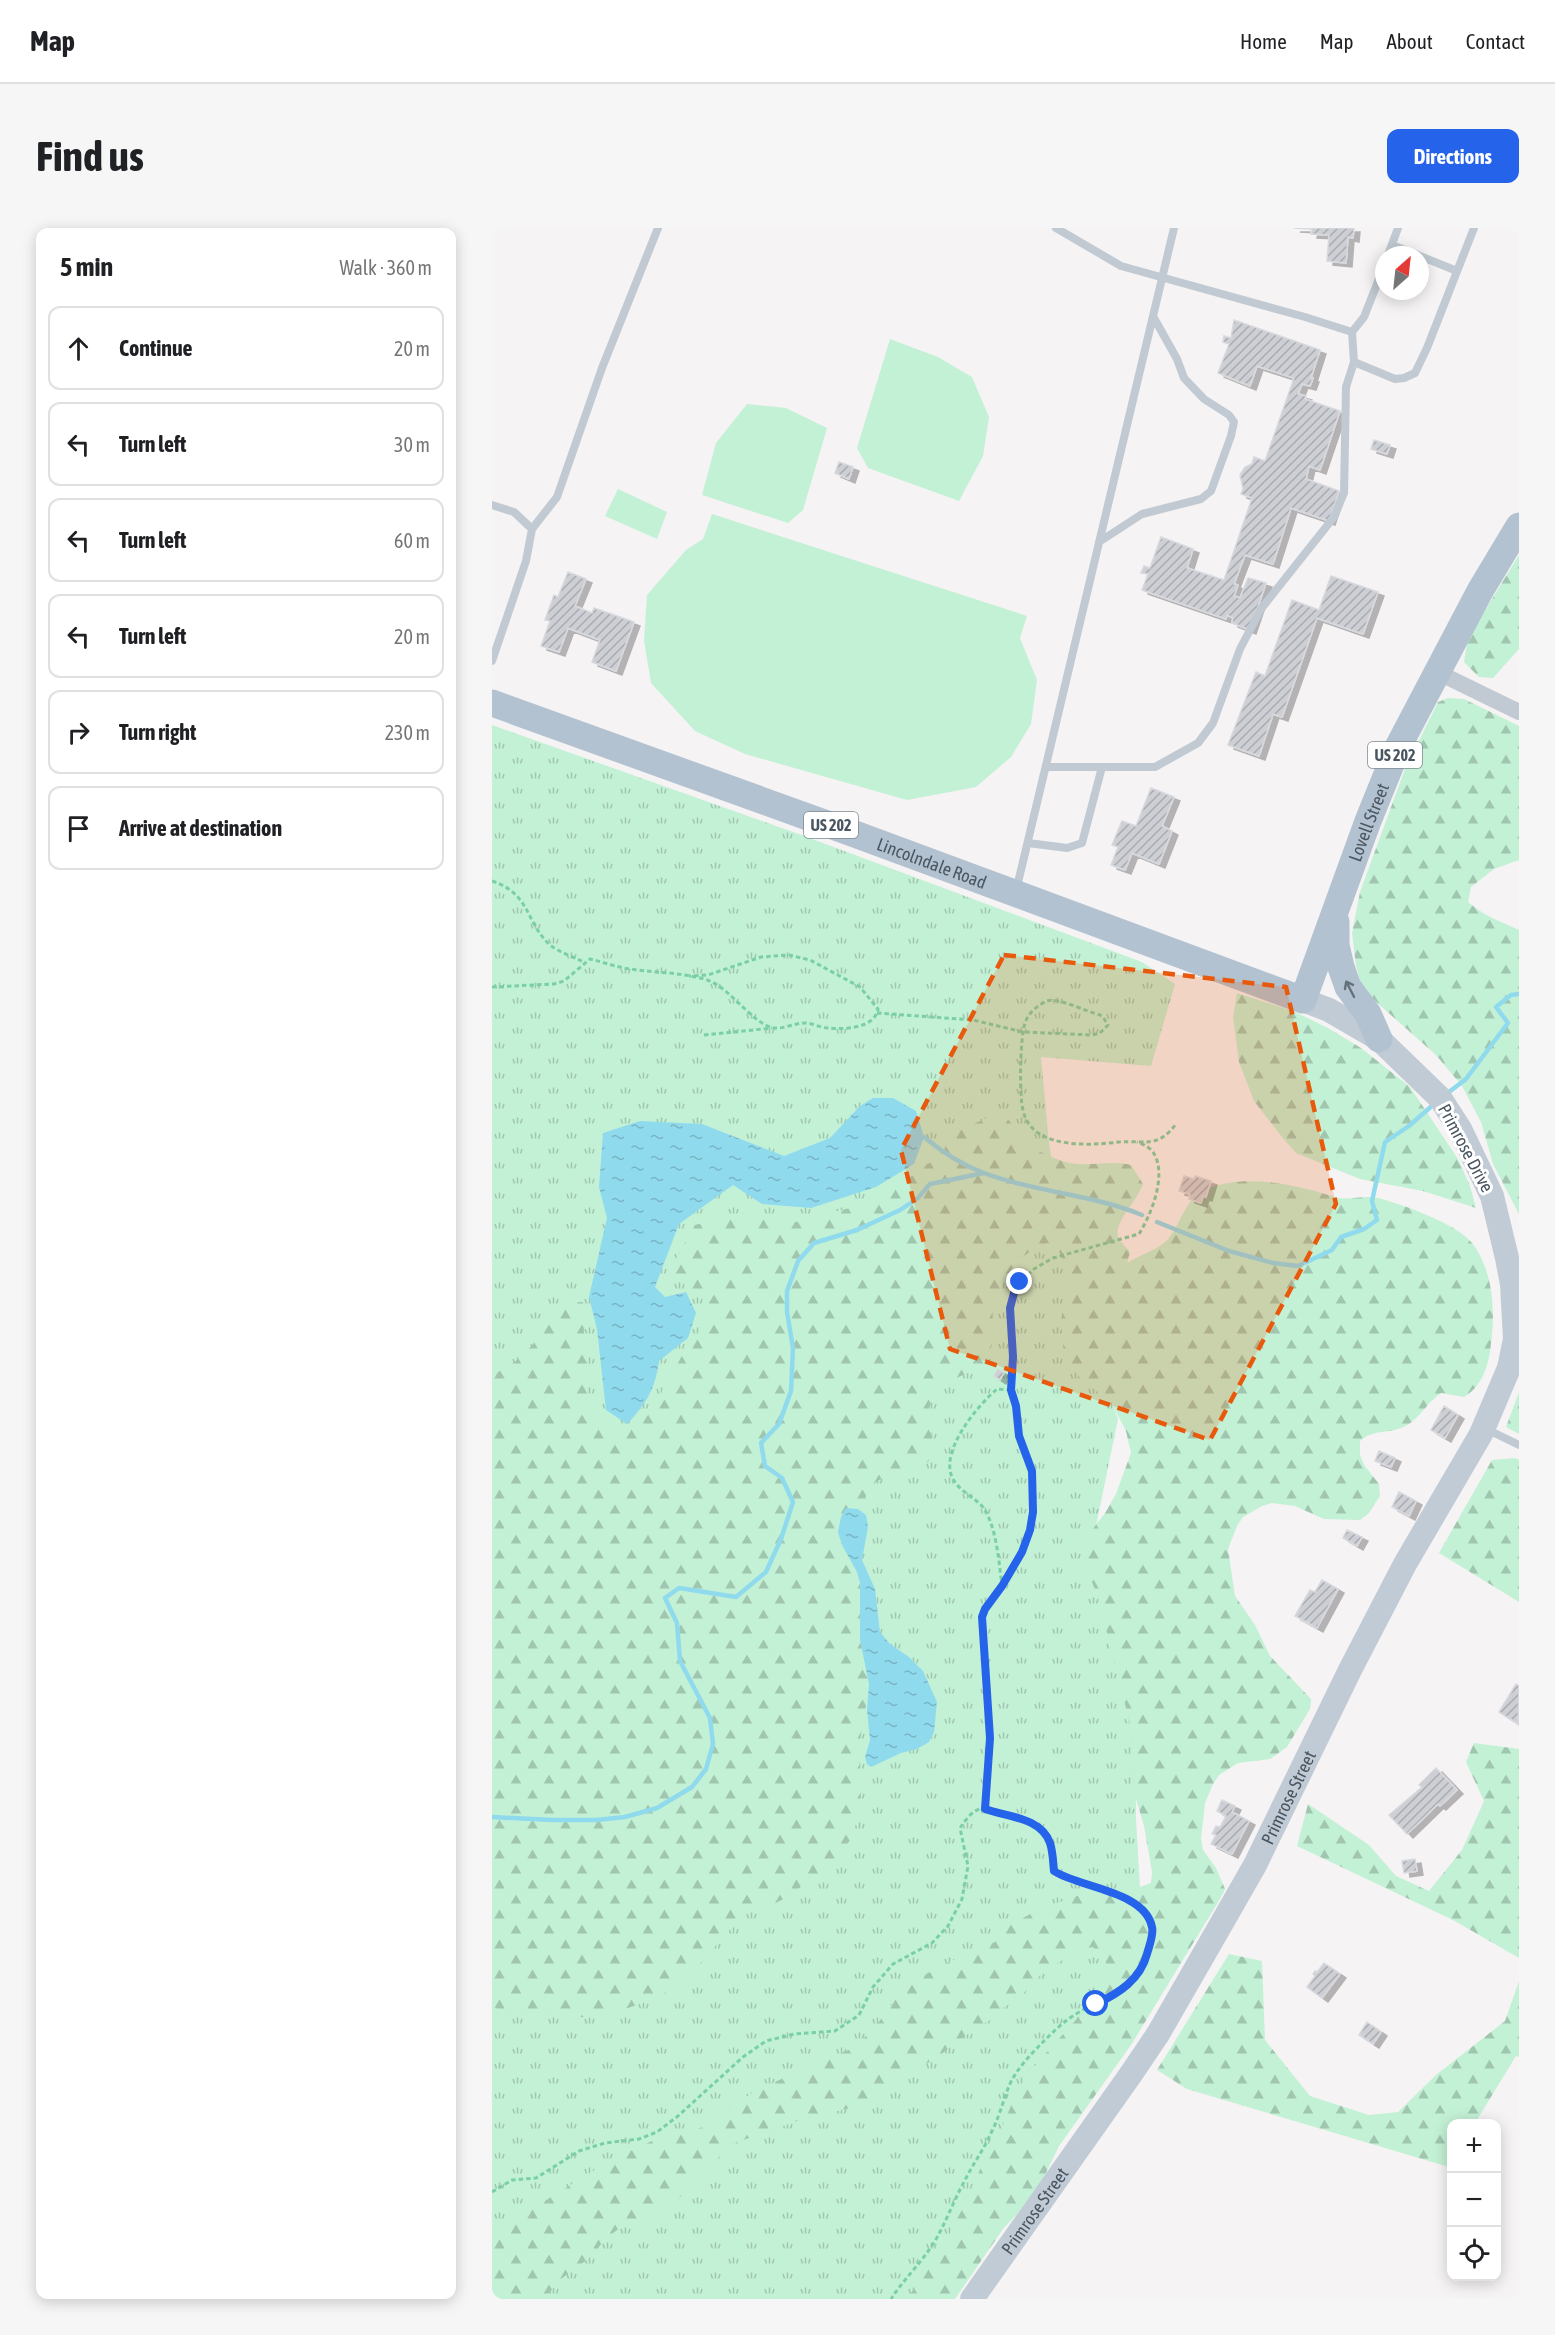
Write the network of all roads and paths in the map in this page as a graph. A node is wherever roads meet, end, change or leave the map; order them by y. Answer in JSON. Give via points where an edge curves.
{"nodes":[{"id":1,"x":658,"y":228,"type":"edge"},
{"id":2,"x":1056,"y":228,"type":"edge"},
{"id":3,"x":1174,"y":228,"type":"edge"},
{"id":4,"x":1398,"y":228,"type":"edge"},
{"id":5,"x":1474,"y":228,"type":"edge"},
{"id":6,"x":1392,"y":244,"type":"joint"},
{"id":7,"x":1397,"y":246,"type":"edge"},
{"id":8,"x":1429,"y":259,"type":"edge"},
{"id":9,"x":1457,"y":271,"type":"junction"},
{"id":10,"x":1163,"y":278,"type":"junction"},
{"id":11,"x":1375,"y":289,"type":"edge"},
{"id":12,"x":1154,"y":318,"type":"junction"},
{"id":13,"x":1352,"y":332,"type":"junction"},
{"id":14,"x":1354,"y":362,"type":"junction"},
{"id":15,"x":492,"y":505,"type":"edge"},
{"id":16,"x":1519,"y":526,"type":"edge"},
{"id":17,"x":532,"y":529,"type":"junction"},
{"id":18,"x":1099,"y":542,"type":"junction"},
{"id":19,"x":492,"y":661,"type":"edge"},
{"id":20,"x":1437,"y":672,"type":"junction"},
{"id":21,"x":492,"y":703,"type":"edge"},
{"id":22,"x":1519,"y":712,"type":"edge"},
{"id":23,"x":1046,"y":767,"type":"junction"},
{"id":24,"x":1102,"y":767,"type":"junction"},
{"id":25,"x":1028,"y":843,"type":"junction"},
{"id":26,"x":492,"y":881,"type":"edge"},
{"id":27,"x":1016,"y":895,"type":"junction"},
{"id":28,"x":1341,"y":895,"type":"junction"},
{"id":29,"x":584,"y":962,"type":"junction"},
{"id":30,"x":689,"y":975,"type":"junction"},
{"id":31,"x":492,"y":987,"type":"edge"},
{"id":32,"x":1303,"y":1000,"type":"junction"},
{"id":33,"x":877,"y":1013,"type":"junction"},
{"id":34,"x":774,"y":1028,"type":"junction"},
{"id":35,"x":1023,"y":1032,"type":"junction"},
{"id":36,"x":704,"y":1035,"type":"dead end"},
{"id":37,"x":1379,"y":1039,"type":"junction"},
{"id":38,"x":1176,"y":1124,"type":"dead end"},
{"id":39,"x":1137,"y":1142,"type":"junction"},
{"id":40,"x":1513,"y":1257,"type":"edge"},
{"id":41,"x":1011,"y":1390,"type":"junction"},
{"id":42,"x":1484,"y":1428,"type":"junction"},
{"id":43,"x":1519,"y":1445,"type":"edge"},
{"id":44,"x":1002,"y":1586,"type":"junction"},
{"id":45,"x":985,"y":1809,"type":"junction"},
{"id":46,"x":492,"y":2192,"type":"edge"},
{"id":47,"x":891,"y":2299,"type":"edge"},
{"id":48,"x":972,"y":2299,"type":"edge"}],
"edges":[{"from":1,"to":17,"type":"lane","via":[[602,368],[557,497]]},
{"from":2,"to":10,"type":"lane","via":[[1121,266]]},
{"from":3,"to":10,"type":"lane"},
{"from":4,"to":6,"type":"lane"},
{"from":5,"to":9,"type":"lane"},
{"from":6,"to":7,"type":"lane"},
{"from":8,"to":9,"type":"lane"},
{"from":9,"to":14,"type":"lane","via":[[1415,373],[1395,379]]},
{"from":10,"to":12,"type":"lane"},
{"from":10,"to":13,"type":"lane"},
{"from":11,"to":13,"type":"lane","via":[[1364,317]]},
{"from":12,"to":18,"type":"lane"},
{"from":12,"to":18,"type":"lane","via":[[1184,378],[1234,422],[1232,436],[1211,491],[1201,499],[1142,514]]},
{"from":13,"to":14,"type":"lane"},
{"from":14,"to":24,"type":"lane","via":[[1346,387],[1344,493],[1334,517],[1261,609],[1240,649],[1213,723],[1198,743],[1155,767]]},
{"from":15,"to":17,"type":"lane","via":[[514,512]]},
{"from":16,"to":20,"type":"main road","name":"Lovell Street","number":"US 202"},
{"from":17,"to":19,"type":"lane","via":[[526,561]]},
{"from":18,"to":23,"type":"lane"},
{"from":20,"to":22,"type":"street"},
{"from":20,"to":28,"type":"main road","name":"Lovell Street","number":"US 202","via":[[1398,747]]},
{"from":21,"to":27,"type":"main road","name":"Lincolndale Road","number":"US 202"},
{"from":23,"to":24,"type":"lane"},
{"from":23,"to":25,"type":"lane"},
{"from":24,"to":25,"type":"lane","via":[[1082,843],[1067,848]]},
{"from":25,"to":27,"type":"lane"},
{"from":26,"to":29,"type":"path","via":[[502,884],[524,903],[551,946]]},
{"from":27,"to":32,"type":"main road","name":"Lincolndale Road","number":"US 202"},
{"from":28,"to":32,"type":"main road","name":"Lovell Street","number":"US 202"},
{"from":37,"to":28,"type":"main road","one_way":true,"via":[[1368,1014],[1348,987],[1341,967],[1336,934]]},
{"from":29,"to":30,"type":"path","via":[[590,959],[628,969]]},
{"from":29,"to":31,"type":"path","via":[[564,981],[554,984]]},
{"from":30,"to":33,"type":"path","via":[[708,975],[761,957],[789,955],[810,960],[860,987],[878,1009]]},
{"from":30,"to":34,"type":"path","via":[[721,986],[761,1022]]},
{"from":32,"to":37,"type":"main road","name":"Primrose Drive"},
{"from":33,"to":34,"type":"path","via":[[872,1021],[846,1028],[807,1023]]},
{"from":33,"to":35,"type":"path","via":[[973,1020]]},
{"from":34,"to":36,"type":"path"},
{"from":35,"to":35,"type":"path","via":[[1092,1035],[1100,1034],[1108,1025],[1103,1017],[1049,1000],[1029,1014]]},
{"from":35,"to":39,"type":"path","via":[[1021,1088],[1028,1124],[1039,1134],[1058,1140]]},
{"from":37,"to":40,"type":"main road","name":"Primrose Drive","via":[[1440,1098],[1460,1129],[1492,1196]]},
{"from":38,"to":39,"type":"path","via":[[1160,1140]]},
{"from":39,"to":41,"type":"path","via":[[1156,1158],[1159,1170],[1143,1228],[1128,1239],[1053,1258],[1020,1282],[1010,1308]]},
{"from":40,"to":42,"type":"main road","name":"Primrose Street","via":[[1515,1339],[1509,1368]]},
{"from":41,"to":44,"type":"path","via":[[1019,1436],[1032,1471],[1033,1512],[1022,1552]]},
{"from":41,"to":44,"type":"path","via":[[997,1389],[985,1400],[963,1430],[949,1461],[955,1483],[984,1509]]},
{"from":42,"to":43,"type":"lane"},
{"from":42,"to":48,"type":"main road","name":"Primrose Street","via":[[1378,1616],[1255,1865],[1158,2034]]},
{"from":44,"to":45,"type":"path","via":[[982,1617],[990,1738]]},
{"from":45,"to":46,"type":"path","via":[[978,1809],[960,1828],[968,1866],[962,1899],[948,1926],[932,1943],[893,1964],[882,1975],[859,2015],[835,2031],[766,2041],[657,2132],[579,2151],[536,2178],[512,2180]]},
{"from":45,"to":47,"type":"path","via":[[1024,1819],[1038,1827],[1052,1846],[1054,1871],[1131,1902],[1147,1915],[1153,1928],[1140,1972],[1133,1980],[1058,2028],[1009,2085],[991,2135],[934,2243]]}]}
